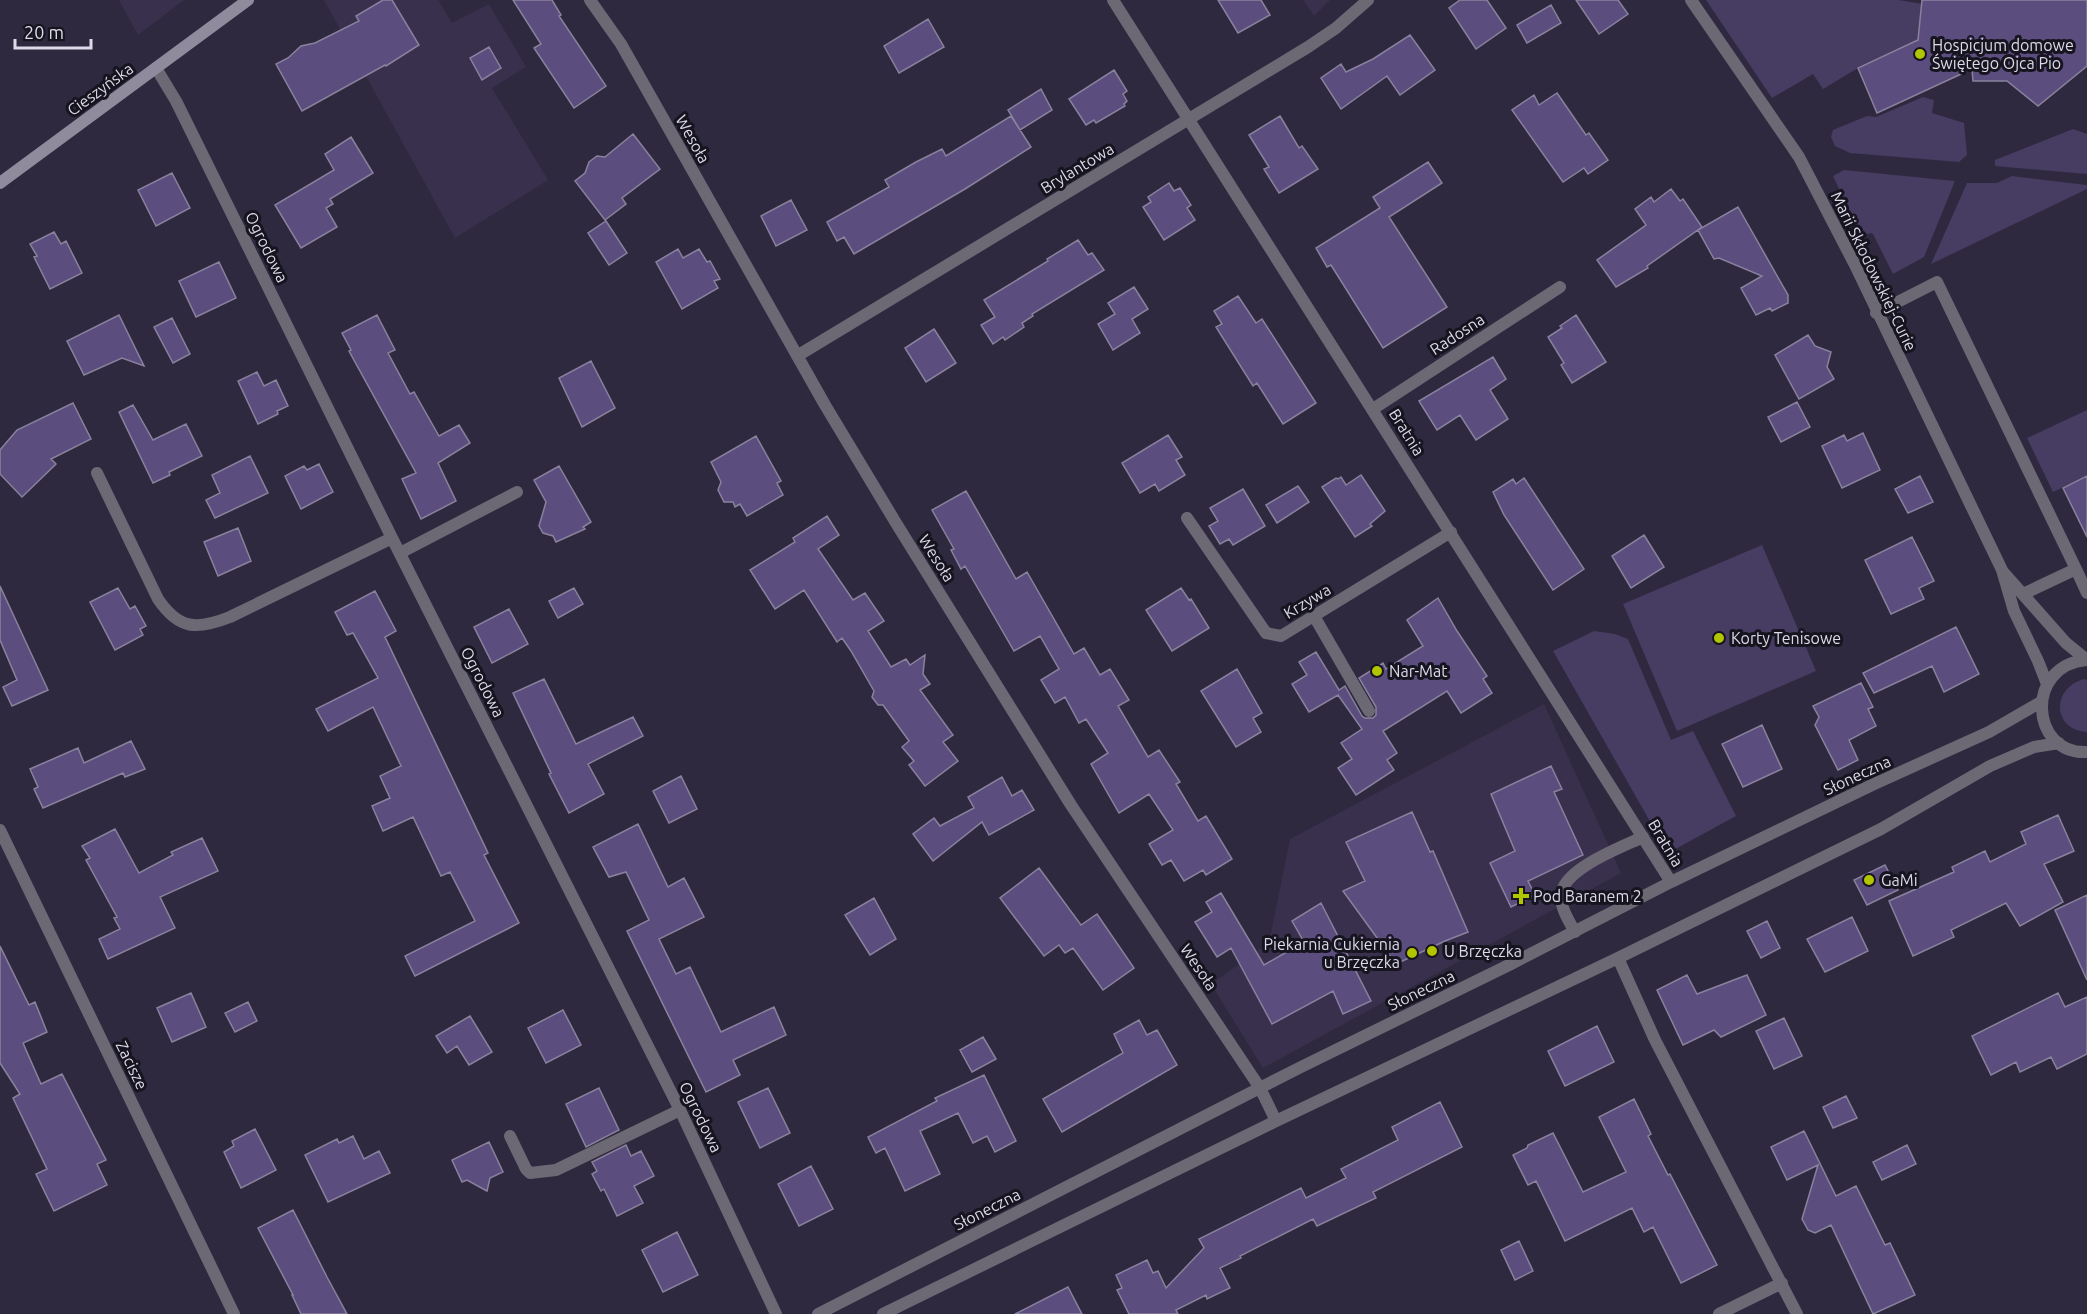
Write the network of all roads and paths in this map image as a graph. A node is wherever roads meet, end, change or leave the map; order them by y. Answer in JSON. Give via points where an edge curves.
{"nodes":[{"id":1,"x":249,"y":0,"type":"edge"},
{"id":2,"x":590,"y":0,"type":"edge"},
{"id":3,"x":1113,"y":0,"type":"edge"},
{"id":4,"x":1368,"y":0,"type":"edge"},
{"id":5,"x":1691,"y":0,"type":"edge"},
{"id":6,"x":156,"y":68,"type":"junction"},
{"id":7,"x":1190,"y":120,"type":"junction"},
{"id":8,"x":0,"y":183,"type":"edge"},
{"id":9,"x":1560,"y":287,"type":"dead end"},
{"id":10,"x":1876,"y":313,"type":"junction"},
{"id":11,"x":797,"y":356,"type":"junction"},
{"id":12,"x":1373,"y":409,"type":"junction"},
{"id":13,"x":97,"y":473,"type":"dead end"},
{"id":14,"x":517,"y":492,"type":"dead end"},
{"id":15,"x":1187,"y":518,"type":"dead end"},
{"id":16,"x":1451,"y":532,"type":"junction"},
{"id":17,"x":392,"y":538,"type":"junction"},
{"id":18,"x":400,"y":554,"type":"junction"},
{"id":19,"x":2076,"y":569,"type":"junction"},
{"id":20,"x":2002,"y":570,"type":"junction"},
{"id":21,"x":2087,"y":593,"type":"edge"},
{"id":22,"x":2023,"y":594,"type":"junction"},
{"id":23,"x":1314,"y":616,"type":"junction"},
{"id":24,"x":2087,"y":660,"type":"edge"},
{"id":25,"x":2047,"y":684,"type":"junction"},
{"id":26,"x":2041,"y":702,"type":"junction"},
{"id":27,"x":1369,"y":711,"type":"dead end"},
{"id":28,"x":2059,"y":743,"type":"junction"},
{"id":29,"x":2085,"y":756,"type":"edge"},
{"id":30,"x":0,"y":830,"type":"edge"},
{"id":31,"x":1643,"y":837,"type":"junction"},
{"id":32,"x":1671,"y":882,"type":"junction"},
{"id":33,"x":1575,"y":932,"type":"junction"},
{"id":34,"x":1618,"y":958,"type":"junction"},
{"id":35,"x":1260,"y":1088,"type":"junction"},
{"id":36,"x":680,"y":1110,"type":"junction"},
{"id":37,"x":1276,"y":1121,"type":"junction"},
{"id":38,"x":510,"y":1136,"type":"dead end"},
{"id":39,"x":1782,"y":1283,"type":"junction"},
{"id":40,"x":234,"y":1314,"type":"edge"},
{"id":41,"x":776,"y":1314,"type":"edge"},
{"id":42,"x":818,"y":1314,"type":"edge"},
{"id":43,"x":883,"y":1314,"type":"edge"},
{"id":44,"x":1719,"y":1314,"type":"edge"},
{"id":45,"x":1797,"y":1314,"type":"edge"}],
"edges":[{"from":1,"to":6,"type":"main road","name":"Cieszyńska"},
{"from":2,"to":11,"type":"street","name":"Wesoła","via":[[621,44]]},
{"from":3,"to":7,"type":"street","name":"Bratnia"},
{"from":4,"to":7,"type":"street","name":"Brylantowa","via":[[1308,47]]},
{"from":5,"to":10,"type":"street","name":"Marii Skłodowskiej-Curie","via":[[1799,157]]},
{"from":6,"to":8,"type":"main road","name":"Cieszyńska"},
{"from":6,"to":17,"type":"street","name":"Ogrodowa","via":[[176,101]]},
{"from":7,"to":11,"type":"street","name":"Brylantowa"},
{"from":7,"to":12,"type":"street","name":"Bratnia"},
{"from":9,"to":12,"type":"street","name":"Radosna"},
{"from":10,"to":19,"type":"street","via":[[1937,282]]},
{"from":10,"to":20,"type":"street","name":"Marii Skłodowskiej-Curie"},
{"from":11,"to":35,"type":"street","name":"Wesoła","via":[[1071,805]]},
{"from":12,"to":16,"type":"street","name":"Bratnia"},
{"from":13,"to":17,"type":"street","via":[[158,599],[180,623],[213,624]]},
{"from":14,"to":18,"type":"street"},
{"from":15,"to":23,"type":"street","name":"Krzywa","via":[[1266,633],[1281,636]]},
{"from":16,"to":23,"type":"street","name":"Krzywa"},
{"from":16,"to":31,"type":"street","name":"Bratnia"},
{"from":17,"to":18,"type":"street","name":"Ogrodowa"},
{"from":18,"to":36,"type":"street","name":"Ogrodowa"},
{"from":19,"to":21,"type":"street"},
{"from":19,"to":22,"type":"street"},
{"from":20,"to":22,"type":"street"},
{"from":20,"to":25,"type":"street","via":[[2014,611]]},
{"from":22,"to":24,"type":"street","via":[[2072,650]]},
{"from":23,"to":27,"type":"street"},
{"from":24,"to":25,"type":"street","via":[[2064,666]]},
{"from":25,"to":26,"type":"street"},
{"from":26,"to":28,"type":"street","via":[[2045,725]]},
{"from":26,"to":32,"type":"street","name":"Słoneczna","via":[[1989,732]]},
{"from":28,"to":29,"type":"street"},
{"from":28,"to":34,"type":"street","via":[[2034,747],[1990,766],[1881,829]]},
{"from":30,"to":40,"type":"street","name":"Zacisze"},
{"from":31,"to":32,"type":"street","name":"Bratnia"},
{"from":31,"to":33,"type":"street","via":[[1584,867],[1564,886],[1563,907]]},
{"from":32,"to":33,"type":"street","name":"Słoneczna"},
{"from":33,"to":35,"type":"street","name":"Słoneczna"},
{"from":34,"to":37,"type":"street"},
{"from":34,"to":39,"type":"street","via":[[1655,1040]]},
{"from":35,"to":37,"type":"street","name":"Wesoła"},
{"from":35,"to":42,"type":"street","name":"Słoneczna"},
{"from":36,"to":38,"type":"street","via":[[546,1173],[530,1173],[526,1169]]},
{"from":36,"to":41,"type":"street","name":"Ogrodowa"},
{"from":37,"to":43,"type":"street"},
{"from":39,"to":44,"type":"street"},
{"from":39,"to":45,"type":"street"}]}
